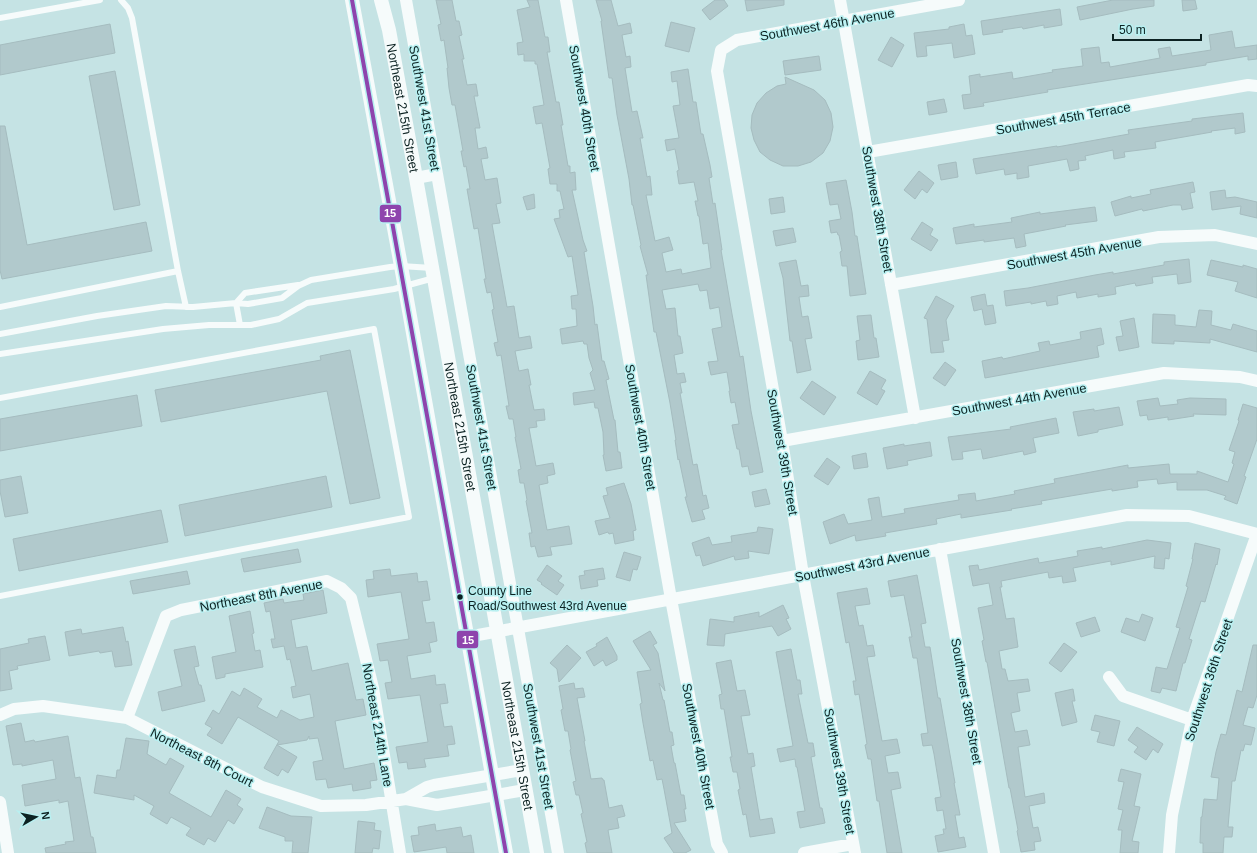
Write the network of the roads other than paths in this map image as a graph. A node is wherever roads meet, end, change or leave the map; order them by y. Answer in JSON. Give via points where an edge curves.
{"nodes":[{"id":1,"x":100,"y":0,"type":"edge"},
{"id":2,"x":121,"y":0,"type":"edge"},
{"id":3,"x":352,"y":0,"type":"edge"},
{"id":4,"x":381,"y":0,"type":"edge"},
{"id":5,"x":406,"y":0,"type":"edge"},
{"id":6,"x":566,"y":0,"type":"edge"},
{"id":7,"x":840,"y":0,"type":"edge"},
{"id":8,"x":959,"y":0,"type":"edge"},
{"id":9,"x":0,"y":18,"type":"edge"},
{"id":10,"x":844,"y":22,"type":"junction"},
{"id":11,"x":721,"y":50,"type":"joint"},
{"id":12,"x":1257,"y":86,"type":"edge"},
{"id":13,"x":868,"y":152,"type":"junction"},
{"id":14,"x":437,"y":174,"type":"junction"},
{"id":15,"x":416,"y":178,"type":"junction"},
{"id":16,"x":1257,"y":244,"type":"edge"},
{"id":17,"x":401,"y":266,"type":"junction"},
{"id":18,"x":178,"y":271,"type":"junction"},
{"id":19,"x":433,"y":273,"type":"junction"},
{"id":20,"x":299,"y":285,"type":"junction"},
{"id":21,"x":891,"y":285,"type":"junction"},
{"id":22,"x":405,"y":287,"type":"junction"},
{"id":23,"x":236,"y":303,"type":"junction"},
{"id":24,"x":0,"y":307,"type":"edge"},
{"id":25,"x":186,"y":307,"type":"junction"},
{"id":26,"x":240,"y":325,"type":"junction"},
{"id":27,"x":0,"y":334,"type":"edge"},
{"id":28,"x":0,"y":354,"type":"edge"},
{"id":29,"x":1257,"y":382,"type":"edge"},
{"id":30,"x":0,"y":398,"type":"edge"},
{"id":31,"x":915,"y":418,"type":"junction"},
{"id":32,"x":782,"y":441,"type":"junction"},
{"id":33,"x":1257,"y":534,"type":"edge"},
{"id":34,"x":940,"y":549,"type":"junction"},
{"id":35,"x":804,"y":575,"type":"junction"},
{"id":36,"x":0,"y":596,"type":"edge"},
{"id":37,"x":351,"y":598,"type":"joint"},
{"id":38,"x":671,"y":599,"type":"junction"},
{"id":39,"x":518,"y":628,"type":"junction"},
{"id":40,"x":497,"y":632,"type":"junction"},
{"id":41,"x":467,"y":637,"type":"junction"},
{"id":42,"x":1109,"y":677,"type":"dead end"},
{"id":43,"x":0,"y":715,"type":"edge"},
{"id":44,"x":127,"y":718,"type":"junction"},
{"id":45,"x":1192,"y":720,"type":"junction"},
{"id":46,"x":522,"y":770,"type":"junction"},
{"id":47,"x":491,"y":775,"type":"junction"},
{"id":48,"x":449,"y":782,"type":"junction"},
{"id":49,"x":525,"y":790,"type":"junction"},
{"id":50,"x":495,"y":795,"type":"junction"},
{"id":51,"x":406,"y":799,"type":"junction"},
{"id":52,"x":0,"y":802,"type":"edge"},
{"id":53,"x":392,"y":802,"type":"junction"},
{"id":54,"x":452,"y":803,"type":"junction"},
{"id":55,"x":854,"y":848,"type":"edge"},
{"id":56,"x":8,"y":853,"type":"edge"},
{"id":57,"x":400,"y":853,"type":"edge"},
{"id":58,"x":506,"y":853,"type":"edge"},
{"id":59,"x":537,"y":853,"type":"edge"},
{"id":60,"x":558,"y":853,"type":"edge"},
{"id":61,"x":722,"y":853,"type":"edge"},
{"id":62,"x":804,"y":853,"type":"edge"},
{"id":63,"x":994,"y":853,"type":"edge"},
{"id":64,"x":1169,"y":853,"type":"edge"}],
"edges":[{"from":1,"to":9,"type":"lane"},
{"from":2,"to":18,"type":"lane","via":[[132,18]]},
{"from":3,"to":17,"type":"street"},
{"from":4,"to":15,"type":"street","name":"Northeast 215th Street","via":[[389,30]]},
{"from":5,"to":14,"type":"street","name":"Southwest 41st Street"},
{"from":6,"to":38,"type":"street","name":"Southwest 40th Street"},
{"from":7,"to":10,"type":"street","name":"Southwest 38th Street"},
{"from":8,"to":10,"type":"street","name":"Southwest 46th Avenue"},
{"from":10,"to":11,"type":"street","name":"Southwest 46th Avenue","via":[[737,40]]},
{"from":10,"to":13,"type":"street","name":"Southwest 38th Street"},
{"from":11,"to":32,"type":"street","name":"Southwest 39th Street","via":[[717,71]]},
{"from":12,"to":13,"type":"street","name":"Southwest 45th Terrace","via":[[1248,85]]},
{"from":13,"to":21,"type":"street","name":"Southwest 38th Street"},
{"from":14,"to":15,"type":"street"},
{"from":14,"to":39,"type":"street","name":"Southwest 41st Street"},
{"from":15,"to":19,"type":"street","name":"Northeast 215th Street"},
{"from":16,"to":21,"type":"street","name":"Southwest 45th Avenue","via":[[1215,235],[1159,238]]},
{"from":17,"to":19,"type":"lane"},
{"from":17,"to":20,"type":"lane","via":[[311,280]]},
{"from":17,"to":22,"type":"street"},
{"from":18,"to":24,"type":"lane"},
{"from":18,"to":25,"type":"lane"},
{"from":19,"to":22,"type":"lane"},
{"from":19,"to":40,"type":"street","name":"Northeast 215th Street"},
{"from":20,"to":23,"type":"lane","via":[[282,298],[248,304]]},
{"from":20,"to":23,"type":"lane","via":[[245,293]]},
{"from":21,"to":31,"type":"street","name":"Southwest 38th Street"},
{"from":22,"to":26,"type":"lane","via":[[307,303],[279,319]]},
{"from":22,"to":41,"type":"street"},
{"from":23,"to":25,"type":"lane"},
{"from":23,"to":26,"type":"lane"},
{"from":25,"to":27,"type":"lane","via":[[166,306]]},
{"from":26,"to":28,"type":"lane","via":[[163,329]]},
{"from":29,"to":31,"type":"street","name":"Southwest 44th Avenue","via":[[1240,376],[1164,373]]},
{"from":30,"to":36,"type":"lane","via":[[374,329],[409,516]]},
{"from":31,"to":32,"type":"street","name":"Southwest 44th Avenue"},
{"from":32,"to":35,"type":"street","name":"Southwest 39th Street"},
{"from":33,"to":34,"type":"street","name":"Southwest 43rd Avenue","via":[[1189,516],[1127,515]]},
{"from":33,"to":45,"type":"street","name":"Southwest 36th Street"},
{"from":34,"to":35,"type":"street","name":"Southwest 43rd Avenue"},
{"from":34,"to":63,"type":"street","name":"Southwest 38th Street"},
{"from":35,"to":38,"type":"street","name":"Southwest 43rd Avenue"},
{"from":35,"to":55,"type":"street","name":"Southwest 39th Street"},
{"from":37,"to":44,"type":"street","name":"Northeast 8th Avenue","via":[[341,588],[327,581],[181,610],[166,616]]},
{"from":37,"to":53,"type":"street","name":"Northeast 214th Lane","via":[[373,688]]},
{"from":38,"to":39,"type":"street","name":"Southwest 43rd Avenue"},
{"from":38,"to":61,"type":"street","name":"Southwest 40th Street","via":[[717,844]]},
{"from":39,"to":40,"type":"street","name":"Southwest 43rd Avenue"},
{"from":39,"to":60,"type":"street","name":"Southwest 41st Street"},
{"from":40,"to":41,"type":"street","name":"Southwest 43rd Avenue"},
{"from":40,"to":46,"type":"street","name":"Northeast 215th Street"},
{"from":41,"to":47,"type":"street"},
{"from":42,"to":45,"type":"street","via":[[1123,696]]},
{"from":43,"to":44,"type":"street","name":"Northeast 8th Court","via":[[14,709],[43,706]]},
{"from":44,"to":53,"type":"street","name":"Northeast 8th Court","via":[[262,787],[320,806]]},
{"from":45,"to":64,"type":"street","name":"Southwest 36th Street","via":[[1172,815]]},
{"from":46,"to":47,"type":"street","name":"Northeast 8th Court"},
{"from":46,"to":49,"type":"street","name":"Northeast 215th Street"},
{"from":47,"to":48,"type":"street","name":"Northeast 8th Court"},
{"from":47,"to":50,"type":"street"},
{"from":48,"to":51,"type":"street","name":"Northeast 8th Court","via":[[427,787]]},
{"from":48,"to":54,"type":"street"},
{"from":49,"to":50,"type":"street","name":"Northeast 8th Court"},
{"from":49,"to":59,"type":"street","name":"Northeast 215th Street"},
{"from":50,"to":54,"type":"street","name":"Northeast 8th Court"},
{"from":50,"to":58,"type":"street"},
{"from":51,"to":53,"type":"street","name":"Northeast 8th Court"},
{"from":51,"to":54,"type":"street","name":"Northeast 8th Court","via":[[437,805]]},
{"from":52,"to":56,"type":"street"},
{"from":53,"to":57,"type":"street","name":"Northeast 214th Lane"},
{"from":55,"to":62,"type":"street"}]}
